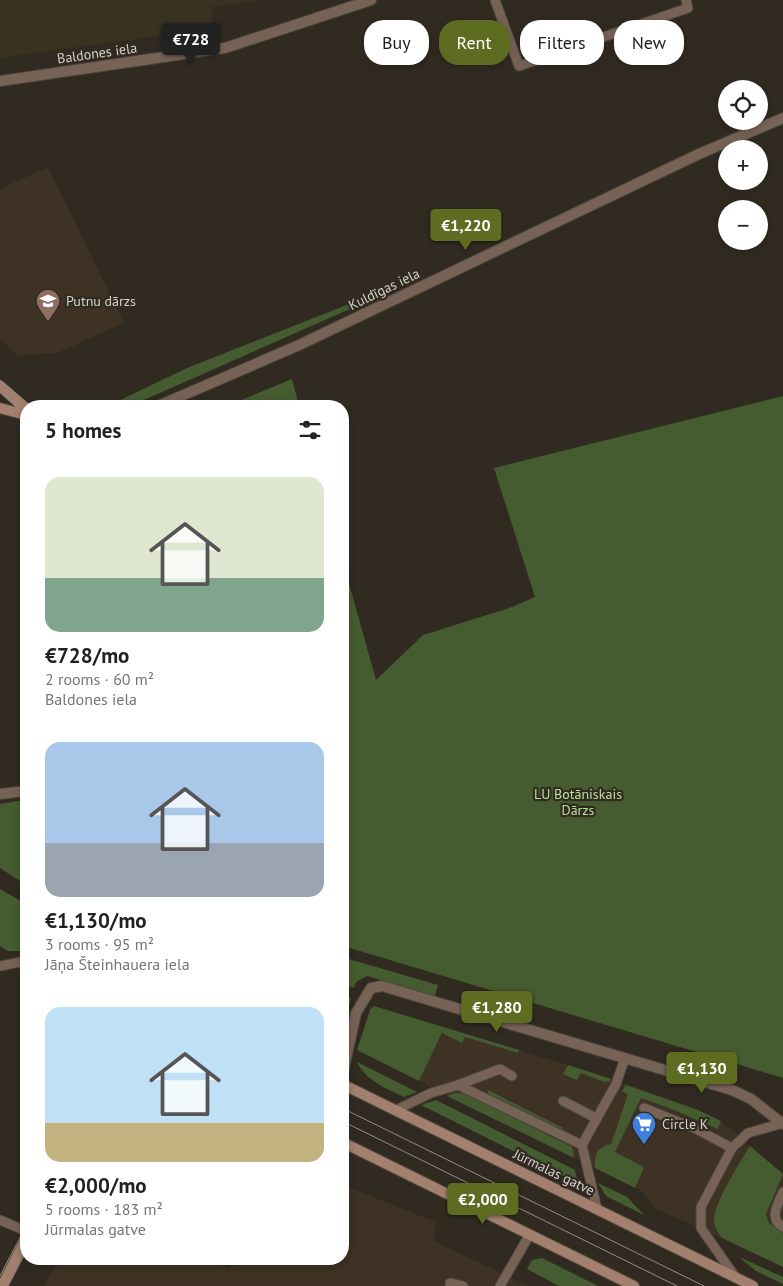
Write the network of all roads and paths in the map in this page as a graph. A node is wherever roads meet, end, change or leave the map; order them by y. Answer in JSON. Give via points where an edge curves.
{"nodes":[{"id":1,"x":370,"y":0,"type":"edge"},
{"id":2,"x":495,"y":0,"type":"edge"},
{"id":3,"x":686,"y":0,"type":"edge"},
{"id":4,"x":0,"y":81,"type":"edge"},
{"id":5,"x":783,"y":118,"type":"edge"},
{"id":6,"x":0,"y":386,"type":"edge"},
{"id":7,"x":172,"y":400,"type":"edge"},
{"id":8,"x":20,"y":404,"type":"edge"},
{"id":9,"x":0,"y":408,"type":"edge"},
{"id":10,"x":20,"y":413,"type":"edge"},
{"id":11,"x":20,"y":792,"type":"edge"},
{"id":12,"x":0,"y":794,"type":"edge"},
{"id":13,"x":20,"y":961,"type":"edge"},
{"id":14,"x":0,"y":966,"type":"edge"},
{"id":15,"x":349,"y":1045,"type":"edge"},
{"id":16,"x":624,"y":1058,"type":"junction"},
{"id":17,"x":512,"y":1076,"type":"dead end"},
{"id":18,"x":458,"y":1084,"type":"junction"},
{"id":19,"x":349,"y":1087,"type":"edge"},
{"id":20,"x":563,"y":1101,"type":"dead end"},
{"id":21,"x":644,"y":1108,"type":"dead end"},
{"id":22,"x":396,"y":1110,"type":"junction"},
{"id":23,"x":596,"y":1118,"type":"junction"},
{"id":24,"x":783,"y":1124,"type":"edge"},
{"id":25,"x":349,"y":1145,"type":"edge"},
{"id":26,"x":582,"y":1145,"type":"junction"},
{"id":27,"x":732,"y":1148,"type":"junction"},
{"id":28,"x":783,"y":1192,"type":"edge"},
{"id":29,"x":598,"y":1209,"type":"junction"},
{"id":30,"x":0,"y":1220,"type":"edge"},
{"id":31,"x":783,"y":1227,"type":"edge"},
{"id":32,"x":20,"y":1228,"type":"edge"},
{"id":33,"x":530,"y":1234,"type":"junction"},
{"id":34,"x":20,"y":1251,"type":"edge"},
{"id":35,"x":736,"y":1278,"type":"junction"},
{"id":36,"x":2,"y":1286,"type":"edge"},
{"id":37,"x":450,"y":1286,"type":"edge"},
{"id":38,"x":463,"y":1286,"type":"edge"},
{"id":39,"x":500,"y":1286,"type":"edge"},
{"id":40,"x":634,"y":1286,"type":"edge"},
{"id":41,"x":753,"y":1286,"type":"edge"}],
"edges":[{"from":1,"to":4,"type":"street","name":"Baldones iela","via":[[225,48]]},
{"from":2,"to":3,"type":"lane","via":[[519,66],[688,8]]},
{"from":5,"to":7,"type":"street","name":"Kuldīgas iela","via":[[699,154],[297,346]]},
{"from":6,"to":8,"type":"main road"},
{"from":9,"to":10,"type":"main road"},
{"from":11,"to":12,"type":"street"},
{"from":13,"to":14,"type":"lane"},
{"from":15,"to":16,"type":"street","via":[[356,1013],[364,996],[371,988],[382,986]]},
{"from":16,"to":23,"type":"lane","via":[[616,1084]]},
{"from":16,"to":24,"type":"street","via":[[732,1090],[751,1099]]},
{"from":17,"to":18,"type":"lane","via":[[500,1069]]},
{"from":18,"to":22,"type":"lane"},
{"from":18,"to":26,"type":"lane"},
{"from":19,"to":22,"type":"main road","name":"Jūrmalas gatve"},
{"from":20,"to":23,"type":"lane"},
{"from":21,"to":27,"type":"lane","via":[[696,1128]]},
{"from":22,"to":29,"type":"main road","name":"Jūrmalas gatve"},
{"from":23,"to":26,"type":"lane"},
{"from":24,"to":27,"type":"lane","via":[[748,1132]]},
{"from":25,"to":33,"type":"main road"},
{"from":26,"to":29,"type":"lane"},
{"from":27,"to":35,"type":"lane","via":[[701,1207],[701,1228]]},
{"from":28,"to":31,"type":"lane","via":[[774,1215]]},
{"from":29,"to":35,"type":"main road","name":"Jūrmalas gatve"},
{"from":30,"to":32,"type":"lane"},
{"from":33,"to":39,"type":"lane"},
{"from":33,"to":40,"type":"main road"},
{"from":34,"to":36,"type":"main road"},
{"from":35,"to":41,"type":"main road","name":"Jūrmalas gatve"},
{"from":37,"to":38,"type":"lane","via":[[450,1283]]}]}
